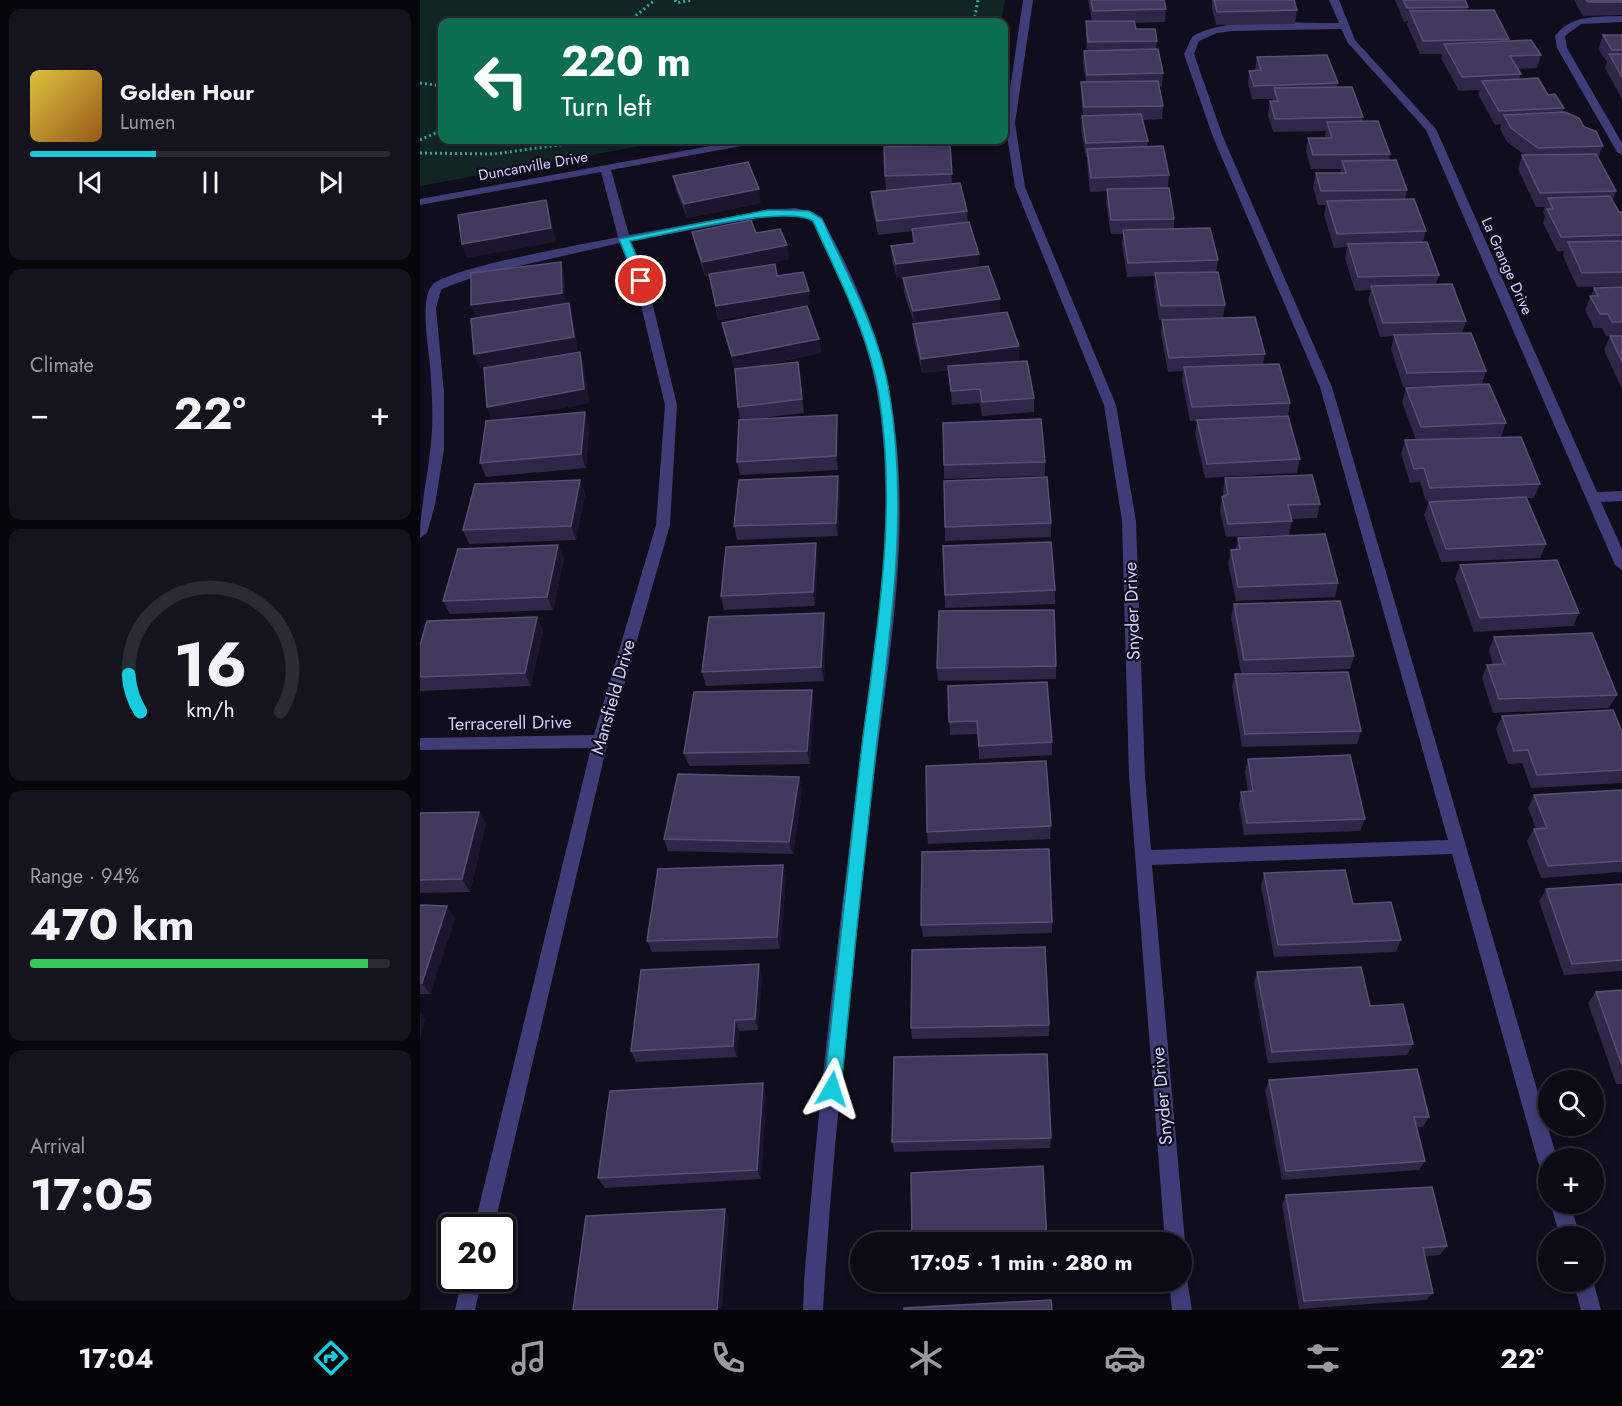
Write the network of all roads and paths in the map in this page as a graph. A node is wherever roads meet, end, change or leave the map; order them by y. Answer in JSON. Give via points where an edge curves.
{"nodes":[{"id":1,"x":655,"y":0,"type":"edge"},
{"id":2,"x":675,"y":0,"type":"edge"},
{"id":3,"x":692,"y":0,"type":"edge"},
{"id":4,"x":978,"y":0,"type":"edge"},
{"id":5,"x":1028,"y":0,"type":"edge"},
{"id":6,"x":1334,"y":0,"type":"edge"},
{"id":7,"x":633,"y":18,"type":"edge"},
{"id":8,"x":975,"y":18,"type":"edge"},
{"id":9,"x":1622,"y":19,"type":"edge"},
{"id":10,"x":1344,"y":26,"type":"junction"},
{"id":11,"x":420,"y":82,"type":"edge"},
{"id":12,"x":438,"y":85,"type":"edge"},
{"id":13,"x":1008,"y":117,"type":"edge"},
{"id":14,"x":1008,"y":128,"type":"edge"},
{"id":15,"x":438,"y":132,"type":"edge"},
{"id":16,"x":420,"y":140,"type":"edge"},
{"id":17,"x":566,"y":144,"type":"edge"},
{"id":18,"x":736,"y":144,"type":"edge"},
{"id":19,"x":1622,"y":152,"type":"edge"},
{"id":20,"x":420,"y":153,"type":"edge"},
{"id":21,"x":605,"y":168,"type":"junction"},
{"id":22,"x":420,"y":202,"type":"edge"},
{"id":23,"x":624,"y":239,"type":"junction"},
{"id":24,"x":1622,"y":496,"type":"edge"},
{"id":25,"x":1593,"y":497,"type":"junction"},
{"id":26,"x":420,"y":533,"type":"edge"},
{"id":27,"x":1622,"y":565,"type":"edge"},
{"id":28,"x":600,"y":741,"type":"junction"},
{"id":29,"x":420,"y":744,"type":"edge"},
{"id":30,"x":1457,"y":847,"type":"junction"},
{"id":31,"x":1144,"y":858,"type":"junction"},
{"id":32,"x":1544,"y":1148,"type":"edge"},
{"id":33,"x":487,"y":1214,"type":"edge"},
{"id":34,"x":1174,"y":1232,"type":"edge"},
{"id":35,"x":469,"y":1292,"type":"edge"},
{"id":36,"x":1180,"y":1292,"type":"edge"},
{"id":37,"x":1586,"y":1292,"type":"edge"},
{"id":38,"x":465,"y":1310,"type":"edge"},
{"id":39,"x":813,"y":1310,"type":"edge"},
{"id":40,"x":1182,"y":1310,"type":"edge"},
{"id":41,"x":1591,"y":1310,"type":"edge"}],
"edges":[{"from":1,"to":7,"type":"path"},
{"from":2,"to":3,"type":"path"},
{"from":4,"to":8,"type":"path"},
{"from":5,"to":13,"type":"street","name":"Snyder Drive"},
{"from":6,"to":10,"type":"street","name":"La Grange Drive"},
{"from":9,"to":19,"type":"street","via":[[1579,22],[1560,36],[1562,48]]},
{"from":10,"to":25,"type":"street","name":"La Grange Drive","via":[[1351,41],[1431,129]]},
{"from":10,"to":30,"type":"street","via":[[1214,30],[1195,40],[1189,54],[1218,137],[1326,387]]},
{"from":11,"to":12,"type":"path"},
{"from":14,"to":31,"type":"street","name":"Snyder Drive","via":[[1020,187],[1110,405],[1129,521],[1137,776]]},
{"from":15,"to":16,"type":"path"},
{"from":17,"to":20,"type":"path","via":[[494,154]]},
{"from":18,"to":21,"type":"street","name":"Duncanville Drive"},
{"from":21,"to":22,"type":"street","name":"Duncanville Drive"},
{"from":21,"to":23,"type":"street","name":"Mansfield Drive"},
{"from":23,"to":26,"type":"street","via":[[476,272],[435,289],[430,308],[441,424]]},
{"from":23,"to":28,"type":"street","name":"Mansfield Drive","via":[[641,281],[671,405],[663,525]]},
{"from":23,"to":39,"type":"street","via":[[768,213],[809,214],[817,219],[872,342],[883,389],[891,449],[891,569],[850,911]]},
{"from":24,"to":25,"type":"street"},
{"from":25,"to":27,"type":"street","name":"La Grange Drive"},
{"from":28,"to":29,"type":"street","name":"Terracerell Drive"},
{"from":28,"to":33,"type":"street","name":"Mansfield Drive"},
{"from":30,"to":31,"type":"street"},
{"from":30,"to":32,"type":"street"},
{"from":31,"to":34,"type":"street","name":"Snyder Drive"},
{"from":35,"to":38,"type":"street"},
{"from":36,"to":40,"type":"street"},
{"from":37,"to":41,"type":"street"}]}
